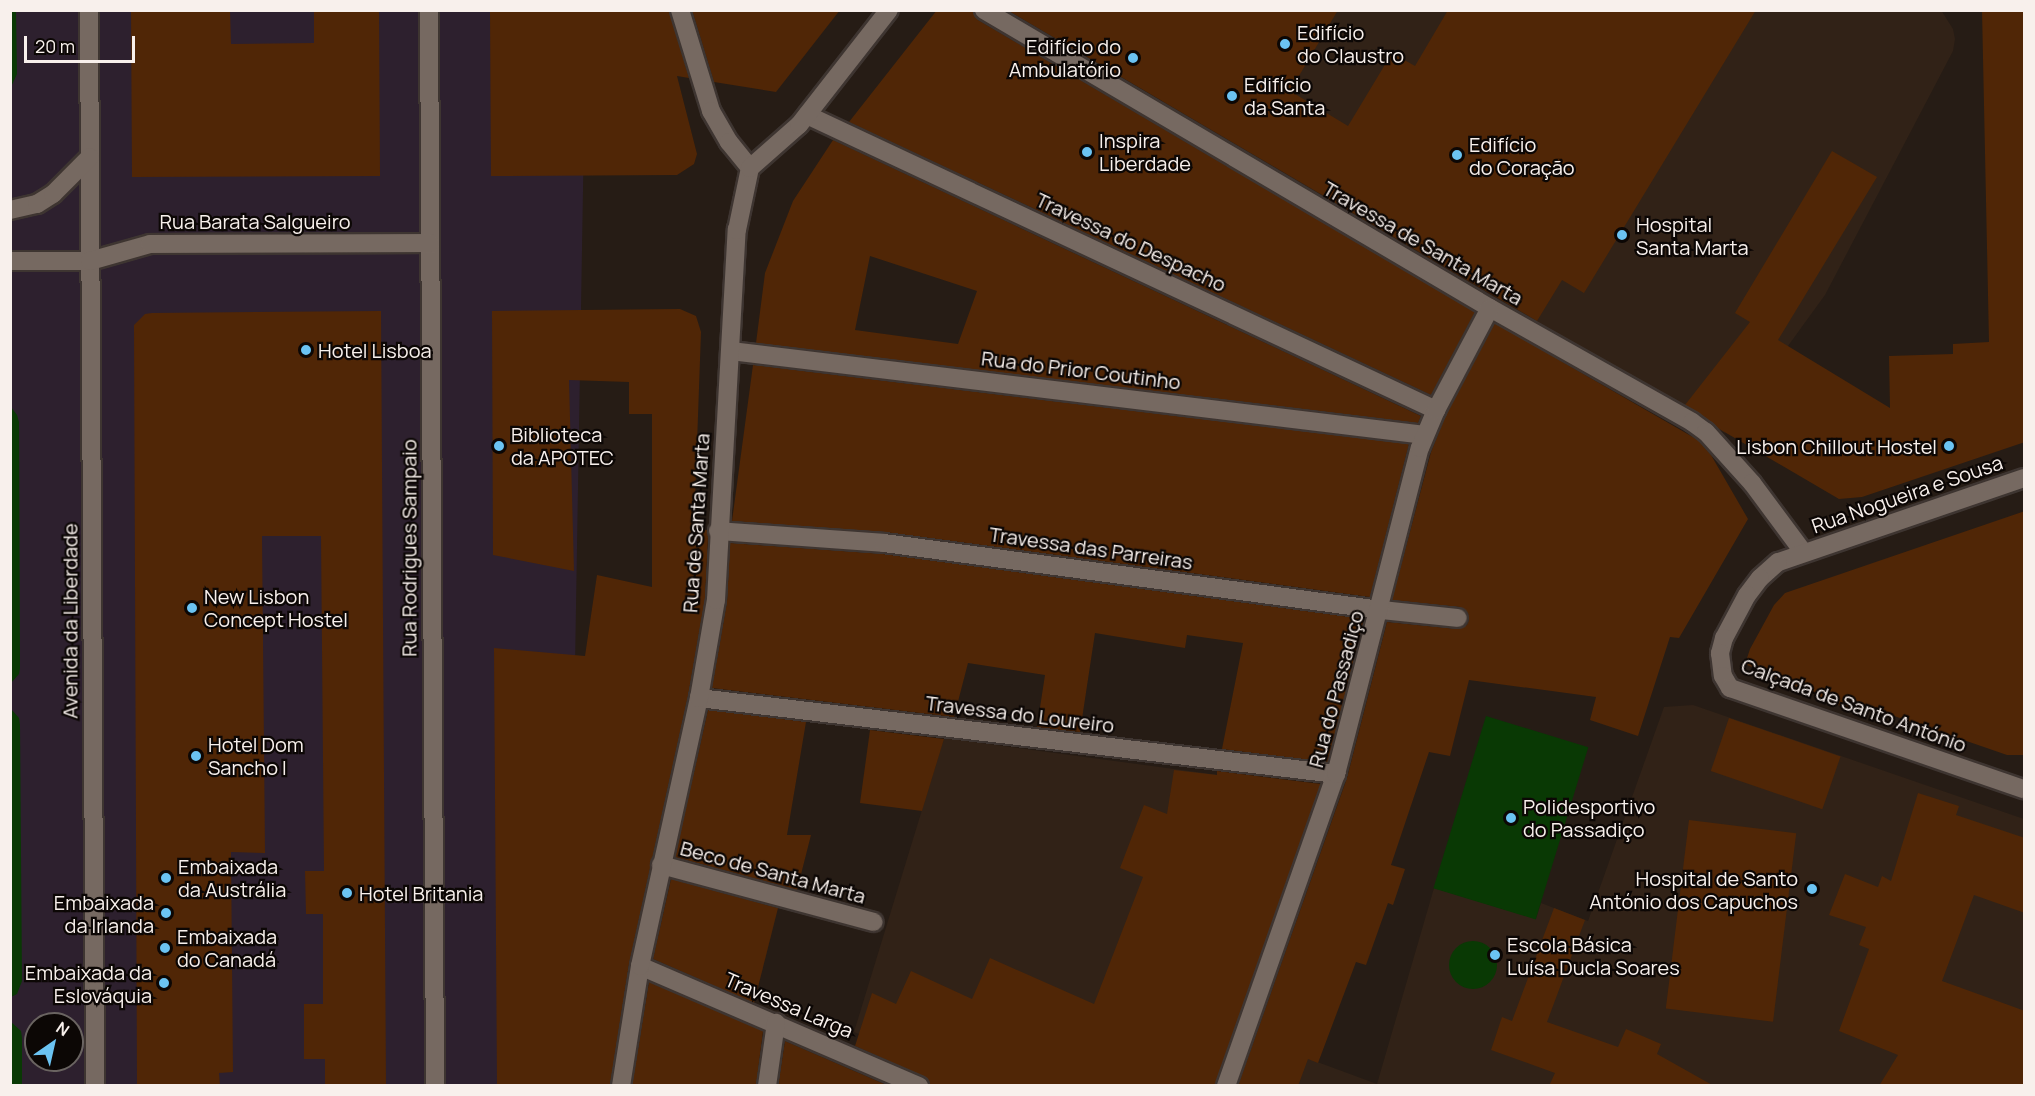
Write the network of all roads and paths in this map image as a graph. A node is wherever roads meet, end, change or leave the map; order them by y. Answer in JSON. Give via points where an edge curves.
{"nodes":[{"id":1,"x":88,"y":10,"type":"edge"},
{"id":2,"x":429,"y":10,"type":"edge"},
{"id":3,"x":680,"y":10,"type":"edge"},
{"id":4,"x":889,"y":10,"type":"edge"},
{"id":5,"x":984,"y":10,"type":"edge"},
{"id":6,"x":807,"y":115,"type":"junction"},
{"id":7,"x":90,"y":157,"type":"junction"},
{"id":8,"x":750,"y":168,"type":"junction"},
{"id":9,"x":10,"y":210,"type":"edge"},
{"id":10,"x":430,"y":243,"type":"junction"},
{"id":11,"x":10,"y":261,"type":"edge"},
{"id":12,"x":90,"y":261,"type":"junction"},
{"id":13,"x":1490,"y":308,"type":"junction"},
{"id":14,"x":731,"y":351,"type":"junction"},
{"id":15,"x":1436,"y":410,"type":"junction"},
{"id":16,"x":1425,"y":435,"type":"junction"},
{"id":17,"x":2025,"y":478,"type":"edge"},
{"id":18,"x":718,"y":531,"type":"junction"},
{"id":19,"x":1804,"y":553,"type":"junction"},
{"id":20,"x":1381,"y":610,"type":"junction"},
{"id":21,"x":1458,"y":618,"type":"dead end"},
{"id":22,"x":699,"y":698,"type":"junction"},
{"id":23,"x":1336,"y":774,"type":"junction"},
{"id":24,"x":2025,"y":789,"type":"edge"},
{"id":25,"x":662,"y":865,"type":"junction"},
{"id":26,"x":873,"y":922,"type":"dead end"},
{"id":27,"x":640,"y":966,"type":"junction"},
{"id":28,"x":776,"y":1023,"type":"junction"},
{"id":29,"x":95,"y":1086,"type":"edge"},
{"id":30,"x":435,"y":1086,"type":"edge"},
{"id":31,"x":621,"y":1086,"type":"edge"},
{"id":32,"x":767,"y":1086,"type":"edge"},
{"id":33,"x":919,"y":1086,"type":"edge"},
{"id":34,"x":1226,"y":1086,"type":"edge"}],
"edges":[{"from":1,"to":7,"type":"street","name":"Avenida da Liberdade"},
{"from":2,"to":10,"type":"street","name":"Rua Rodrigues Sampaio"},
{"from":3,"to":8,"type":"street","via":[[711,111]]},
{"from":4,"to":6,"type":"street"},
{"from":5,"to":13,"type":"street","name":"Travessa de Santa Marta"},
{"from":6,"to":8,"type":"street"},
{"from":6,"to":15,"type":"street","name":"Travessa do Despacho"},
{"from":7,"to":9,"type":"street","via":[[37,204]]},
{"from":7,"to":12,"type":"street","name":"Avenida da Liberdade"},
{"from":8,"to":14,"type":"street","name":"Rua de Santa Marta","via":[[737,230]]},
{"from":10,"to":12,"type":"street","name":"Rua Barata Salgueiro","via":[[150,244]]},
{"from":10,"to":30,"type":"street","name":"Rua Rodrigues Sampaio"},
{"from":11,"to":12,"type":"street","name":"Rua Barata Salgueiro"},
{"from":12,"to":29,"type":"street","name":"Avenida da Liberdade"},
{"from":13,"to":15,"type":"street","name":"Rua do Passadiço"},
{"from":13,"to":19,"type":"street","name":"Travessa de Santa Marta","via":[[1706,432],[1767,500]]},
{"from":14,"to":16,"type":"street","name":"Rua do Prior Coutinho"},
{"from":14,"to":18,"type":"street","name":"Rua de Santa Marta"},
{"from":15,"to":16,"type":"street","name":"Rua do Passadiço"},
{"from":16,"to":20,"type":"street","name":"Rua do Passadiço","via":[[1412,474]]},
{"from":17,"to":19,"type":"street","name":"Rua Nogueira e Sousa"},
{"from":18,"to":20,"type":"street","name":"Travessa das Parreiras","via":[[884,543]]},
{"from":18,"to":22,"type":"street","name":"Rua de Santa Marta","via":[[716,600]]},
{"from":19,"to":24,"type":"street","name":"Calçada de Santo António","via":[[1778,562],[1747,595],[1720,652],[1723,676],[1730,688]]},
{"from":20,"to":21,"type":"street","name":"Travessa das Parreiras"},
{"from":20,"to":23,"type":"street","name":"Rua do Passadiço"},
{"from":22,"to":23,"type":"street","name":"Travessa do Loureiro"},
{"from":22,"to":25,"type":"street","name":"Rua de Santa Marta"},
{"from":23,"to":34,"type":"street","name":"Rua do Passadiço"},
{"from":25,"to":26,"type":"street","name":"Beco de Santa Marta"},
{"from":25,"to":27,"type":"street","name":"Rua de Santa Marta"},
{"from":27,"to":28,"type":"street","name":"Travessa Larga"},
{"from":27,"to":31,"type":"street","name":"Rua de Santa Marta"},
{"from":28,"to":32,"type":"street"},
{"from":28,"to":33,"type":"street","name":"Travessa Larga"}]}
